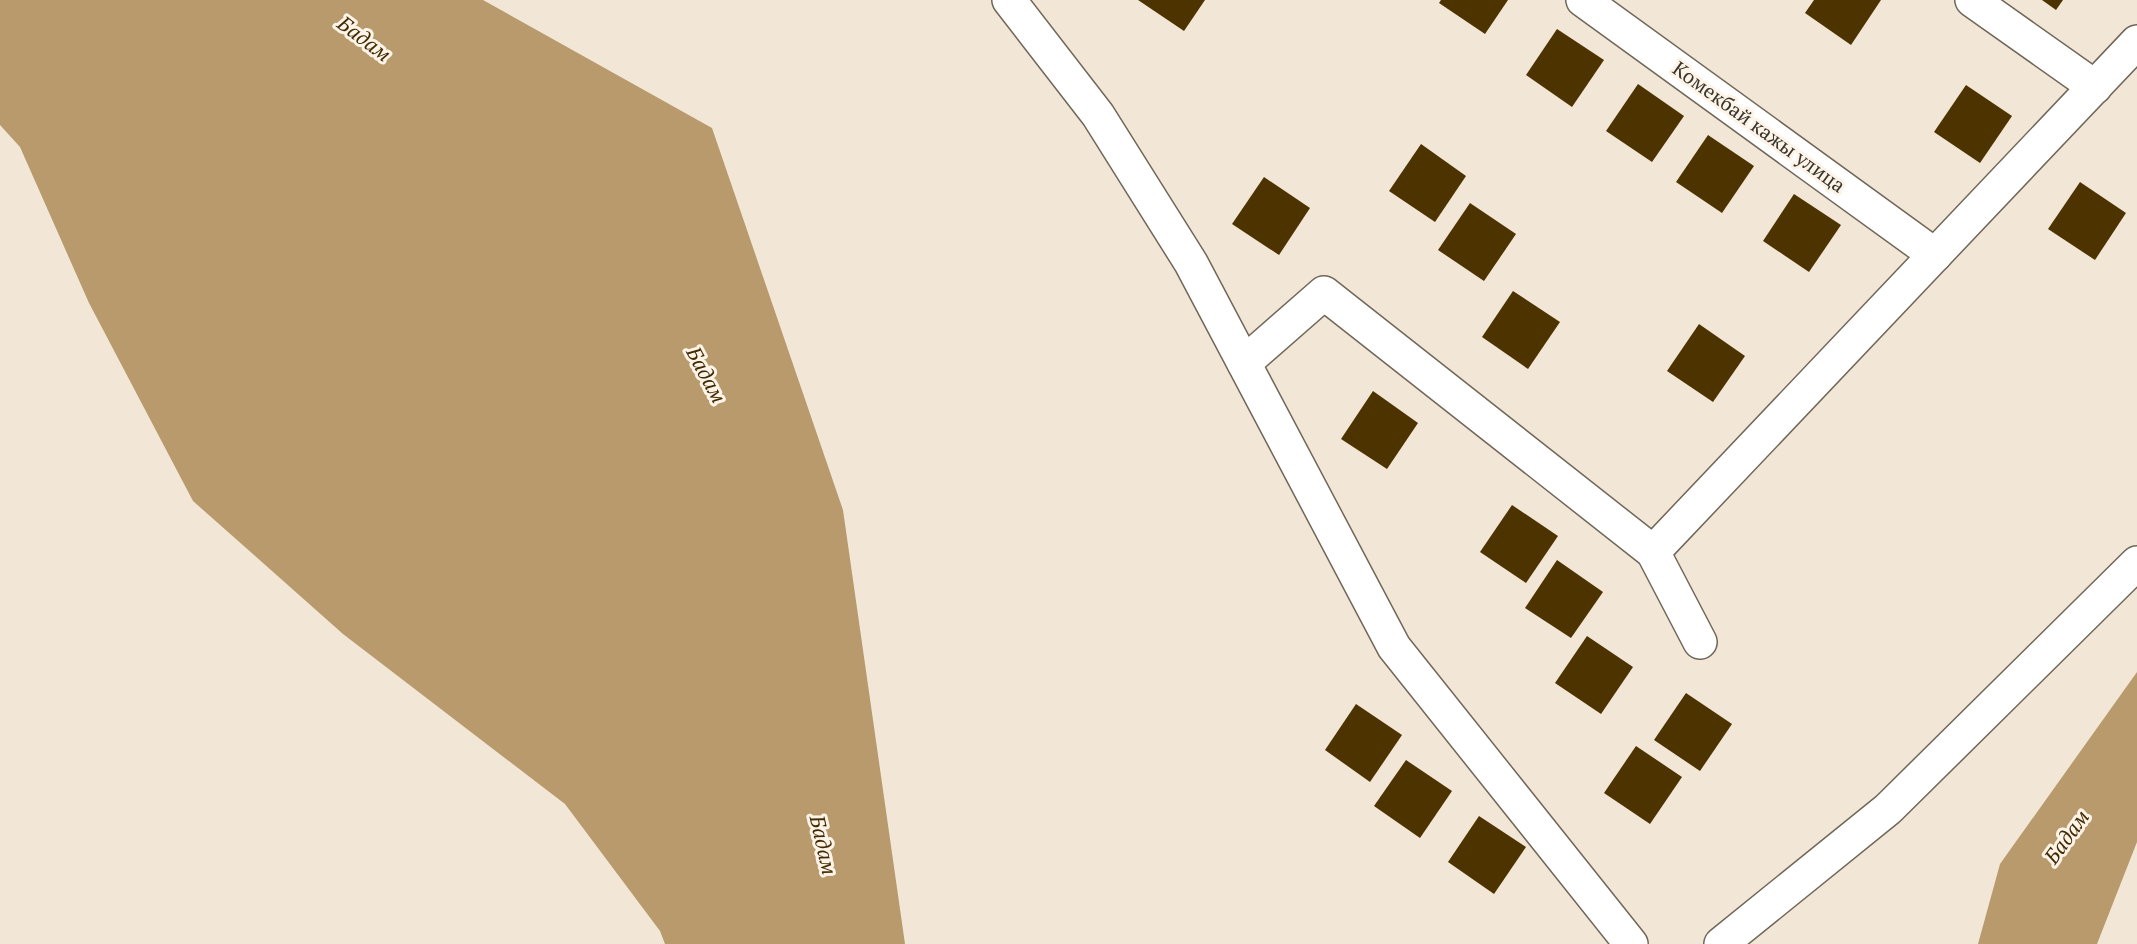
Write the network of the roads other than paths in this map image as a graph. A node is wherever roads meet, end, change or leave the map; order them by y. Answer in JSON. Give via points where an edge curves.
{"nodes":[{"id":1,"x":1009,"y":0,"type":"edge"},
{"id":2,"x":1583,"y":0,"type":"edge"},
{"id":3,"x":1972,"y":0,"type":"edge"},
{"id":4,"x":2137,"y":42,"type":"edge"},
{"id":5,"x":2095,"y":87,"type":"junction"},
{"id":6,"x":1935,"y":255,"type":"junction"},
{"id":7,"x":1244,"y":363,"type":"junction"},
{"id":8,"x":1653,"y":552,"type":"junction"},
{"id":9,"x":2137,"y":563,"type":"edge"},
{"id":10,"x":1700,"y":642,"type":"dead end"},
{"id":11,"x":1631,"y":944,"type":"edge"},
{"id":12,"x":1721,"y":944,"type":"edge"}],
"edges":[{"from":1,"to":7,"type":"street","via":[[1098,115],[1191,263]]},
{"from":2,"to":6,"type":"street","name":"Комекбай кажы улица"},
{"from":3,"to":5,"type":"street"},
{"from":4,"to":5,"type":"street"},
{"from":5,"to":6,"type":"street"},
{"from":6,"to":8,"type":"street"},
{"from":7,"to":8,"type":"street","via":[[1324,293]]},
{"from":7,"to":11,"type":"street","via":[[1394,647]]},
{"from":8,"to":10,"type":"street"},
{"from":9,"to":12,"type":"street","via":[[1888,809]]}]}
